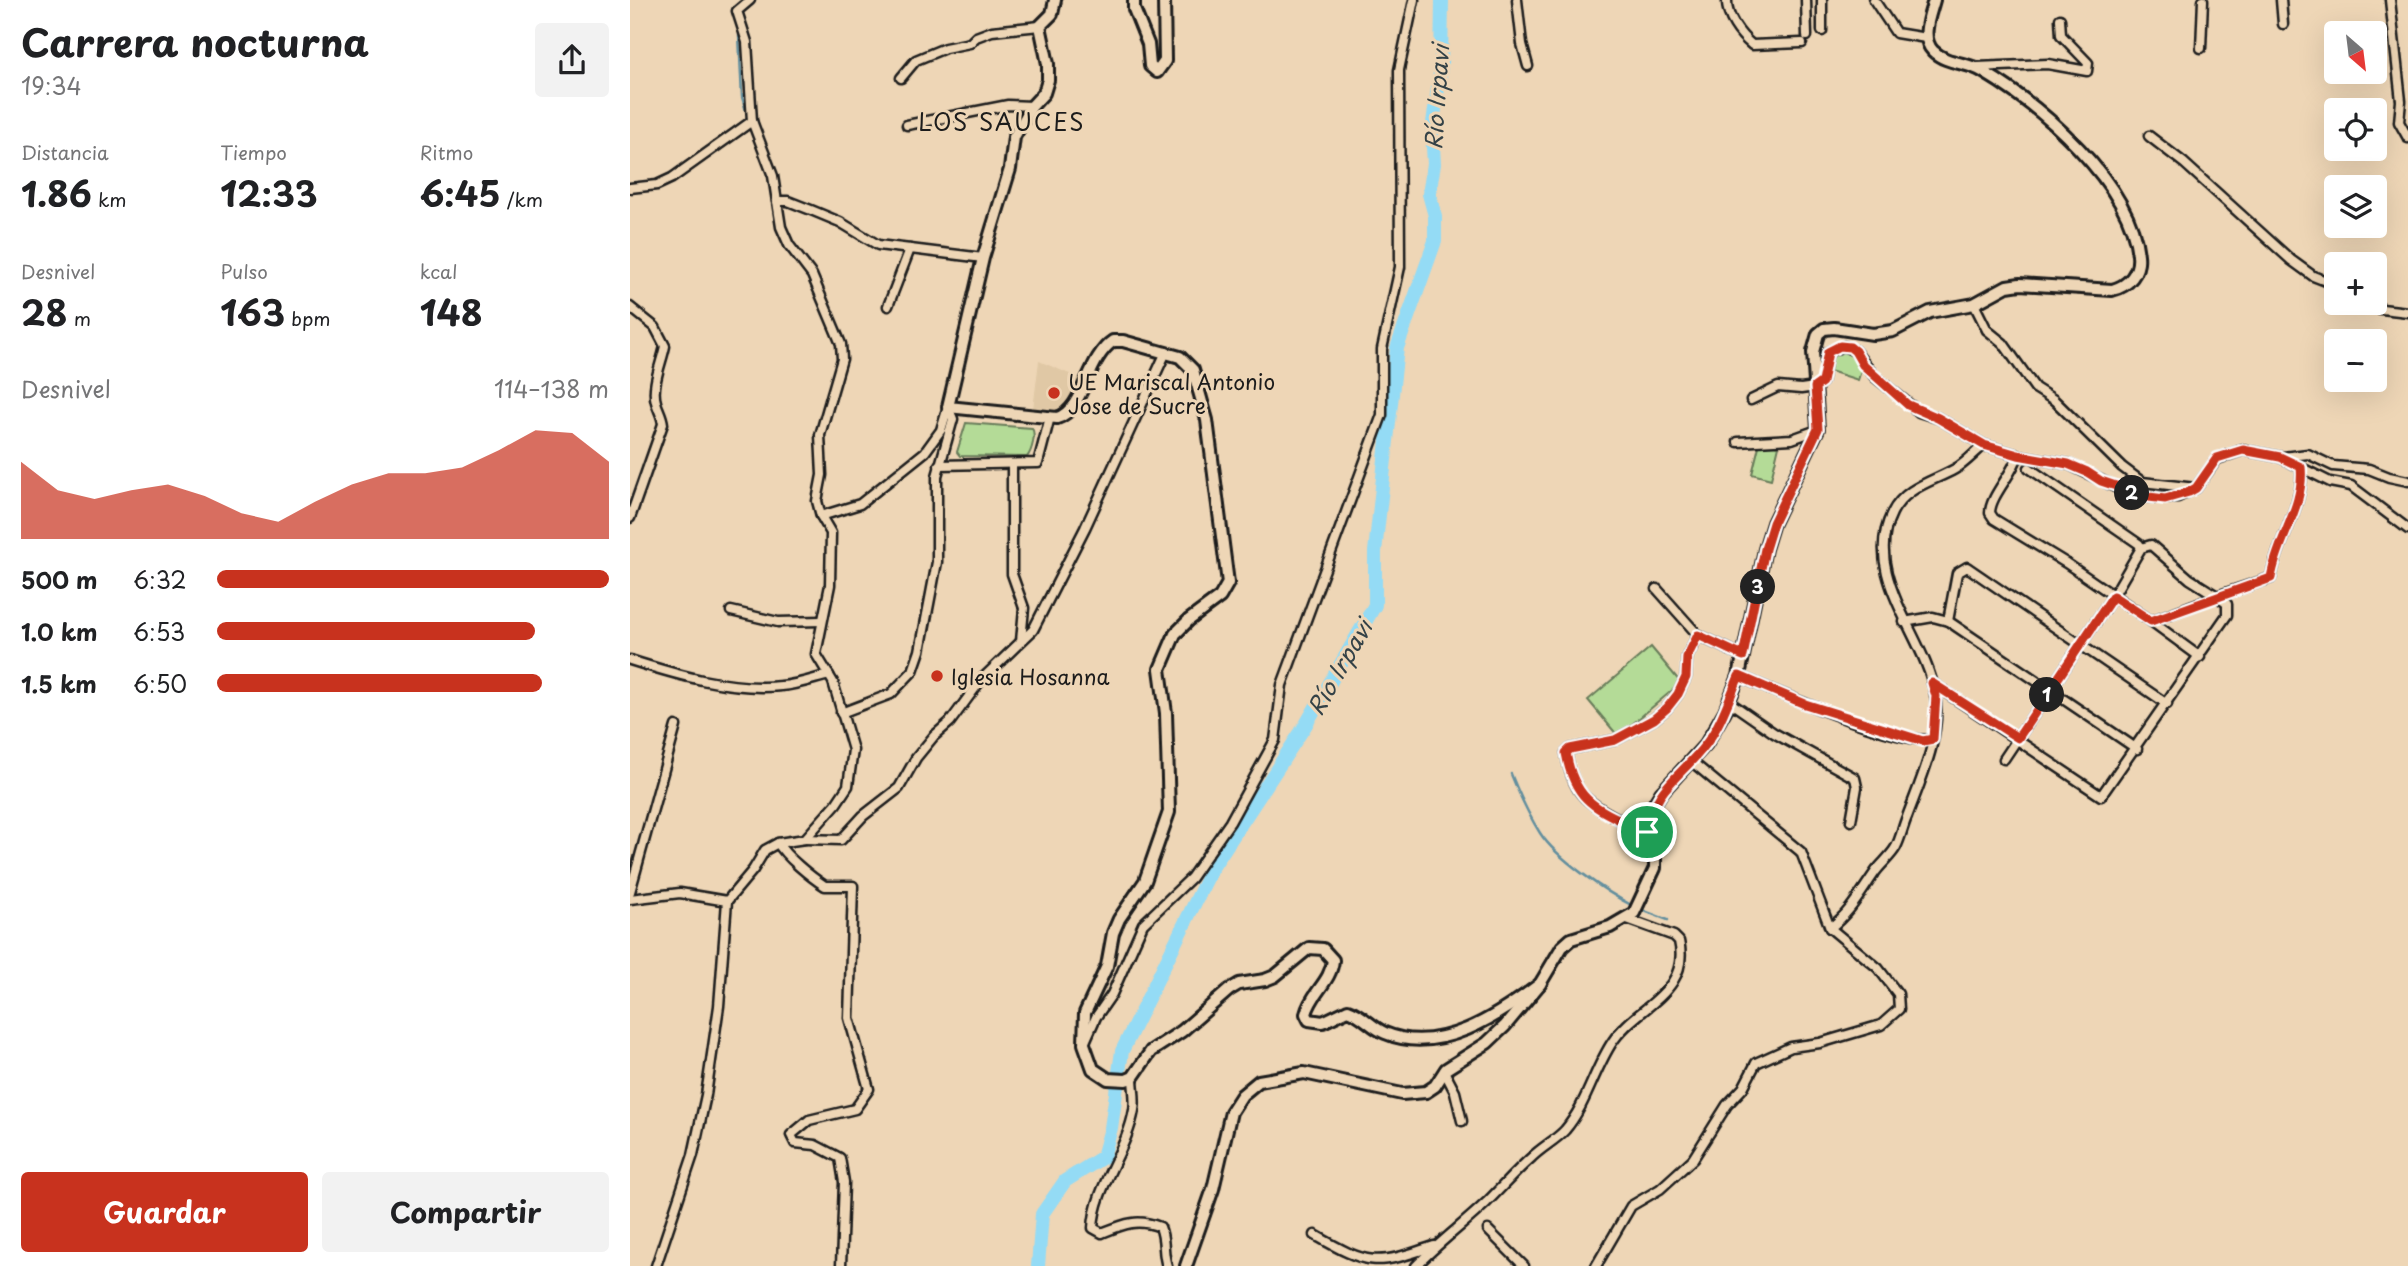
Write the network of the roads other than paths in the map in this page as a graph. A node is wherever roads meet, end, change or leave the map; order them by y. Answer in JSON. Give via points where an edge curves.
{"nodes":[{"id":1,"x":750,"y":0,"type":"edge"},
{"id":2,"x":1055,"y":0,"type":"edge"},
{"id":3,"x":1134,"y":0,"type":"edge"},
{"id":4,"x":1164,"y":0,"type":"edge"},
{"id":5,"x":1413,"y":0,"type":"edge"},
{"id":6,"x":1517,"y":0,"type":"edge"},
{"id":7,"x":1727,"y":0,"type":"edge"},
{"id":8,"x":1806,"y":0,"type":"edge"},
{"id":9,"x":1822,"y":0,"type":"edge"},
{"id":10,"x":1874,"y":0,"type":"edge"},
{"id":11,"x":1934,"y":0,"type":"edge"},
{"id":12,"x":2203,"y":0,"type":"edge"},
{"id":13,"x":2281,"y":0,"type":"edge"},
{"id":14,"x":2390,"y":0,"type":"edge"},
{"id":15,"x":2060,"y":19,"type":"dead end"},
{"id":16,"x":2283,"y":24,"type":"dead end"},
{"id":17,"x":1040,"y":26,"type":"junction"},
{"id":18,"x":1822,"y":32,"type":"dead end"},
{"id":19,"x":1926,"y":38,"type":"junction"},
{"id":20,"x":2201,"y":48,"type":"dead end"},
{"id":21,"x":1528,"y":66,"type":"dead end"},
{"id":22,"x":1976,"y":67,"type":"junction"},
{"id":23,"x":901,"y":78,"type":"dead end"},
{"id":24,"x":1032,"y":106,"type":"junction"},
{"id":25,"x":752,"y":121,"type":"junction"},
{"id":26,"x":907,"y":125,"type":"dead end"},
{"id":27,"x":2149,"y":136,"type":"dead end"},
{"id":28,"x":2408,"y":138,"type":"edge"},
{"id":29,"x":630,"y":188,"type":"edge"},
{"id":30,"x":777,"y":201,"type":"junction"},
{"id":31,"x":910,"y":249,"type":"junction"},
{"id":32,"x":983,"y":258,"type":"junction"},
{"id":33,"x":2324,"y":280,"type":"edge"},
{"id":34,"x":1974,"y":304,"type":"junction"},
{"id":35,"x":888,"y":306,"type":"dead end"},
{"id":36,"x":630,"y":307,"type":"edge"},
{"id":37,"x":2387,"y":310,"type":"edge"},
{"id":38,"x":2408,"y":312,"type":"edge"},
{"id":39,"x":1166,"y":352,"type":"junction"},
{"id":40,"x":1815,"y":387,"type":"junction"},
{"id":41,"x":1751,"y":400,"type":"dead end"},
{"id":42,"x":948,"y":407,"type":"junction"},
{"id":43,"x":1050,"y":418,"type":"junction"},
{"id":44,"x":1818,"y":429,"type":"junction"},
{"id":45,"x":1738,"y":442,"type":"dead end"},
{"id":46,"x":1984,"y":445,"type":"junction"},
{"id":47,"x":2018,"y":455,"type":"junction"},
{"id":48,"x":2280,"y":457,"type":"junction"},
{"id":49,"x":939,"y":465,"type":"junction"},
{"id":50,"x":1012,"y":465,"type":"junction"},
{"id":51,"x":2301,"y":467,"type":"junction"},
{"id":52,"x":2029,"y":468,"type":"dead end"},
{"id":53,"x":2408,"y":481,"type":"edge"},
{"id":54,"x":2196,"y":488,"type":"junction"},
{"id":55,"x":821,"y":516,"type":"junction"},
{"id":56,"x":630,"y":517,"type":"edge"},
{"id":57,"x":2408,"y":529,"type":"edge"},
{"id":58,"x":2141,"y":548,"type":"junction"},
{"id":59,"x":1657,"y":589,"type":"dead end"},
{"id":60,"x":2113,"y":596,"type":"junction"},
{"id":61,"x":2217,"y":596,"type":"junction"},
{"id":62,"x":731,"y":611,"type":"dead end"},
{"id":63,"x":822,"y":621,"type":"junction"},
{"id":64,"x":1948,"y":621,"type":"junction"},
{"id":65,"x":2151,"y":621,"type":"junction"},
{"id":66,"x":1904,"y":622,"type":"junction"},
{"id":67,"x":1698,"y":635,"type":"junction"},
{"id":68,"x":1021,"y":641,"type":"junction"},
{"id":69,"x":2082,"y":644,"type":"junction"},
{"id":70,"x":1743,"y":656,"type":"junction"},
{"id":71,"x":2200,"y":657,"type":"junction"},
{"id":72,"x":630,"y":660,"type":"edge"},
{"id":73,"x":829,"y":675,"type":"junction"},
{"id":74,"x":1739,"y":676,"type":"junction"},
{"id":75,"x":1932,"y":683,"type":"junction"},
{"id":76,"x":2049,"y":692,"type":"junction"},
{"id":77,"x":1728,"y":701,"type":"junction"},
{"id":78,"x":2167,"y":704,"type":"junction"},
{"id":79,"x":841,"y":713,"type":"junction"},
{"id":80,"x":676,"y":726,"type":"dead end"},
{"id":81,"x":2018,"y":738,"type":"junction"},
{"id":82,"x":1933,"y":739,"type":"junction"},
{"id":83,"x":2137,"y":749,"type":"junction"},
{"id":84,"x":2004,"y":759,"type":"dead end"},
{"id":85,"x":1691,"y":761,"type":"junction"},
{"id":86,"x":1851,"y":821,"type":"dead end"},
{"id":87,"x":1647,"y":832,"type":"junction"},
{"id":88,"x":805,"y":839,"type":"junction"},
{"id":89,"x":778,"y":842,"type":"junction"},
{"id":90,"x":630,"y":892,"type":"edge"},
{"id":91,"x":630,"y":899,"type":"edge"},
{"id":92,"x":727,"y":901,"type":"junction"},
{"id":93,"x":1631,"y":916,"type":"junction"},
{"id":94,"x":1830,"y":928,"type":"junction"},
{"id":95,"x":1540,"y":984,"type":"junction"},
{"id":96,"x":1084,"y":1044,"type":"junction"},
{"id":97,"x":1444,"y":1071,"type":"junction"},
{"id":98,"x":1129,"y":1079,"type":"junction"},
{"id":99,"x":1462,"y":1121,"type":"dead end"},
{"id":100,"x":1488,"y":1230,"type":"dead end"},
{"id":101,"x":1315,"y":1235,"type":"dead end"},
{"id":102,"x":1437,"y":1245,"type":"junction"},
{"id":103,"x":656,"y":1266,"type":"edge"},
{"id":104,"x":841,"y":1266,"type":"edge"},
{"id":105,"x":1167,"y":1266,"type":"edge"},
{"id":106,"x":1186,"y":1266,"type":"edge"},
{"id":107,"x":1416,"y":1266,"type":"edge"},
{"id":108,"x":1524,"y":1266,"type":"edge"},
{"id":109,"x":1596,"y":1266,"type":"edge"}],
"edges":[{"from":1,"to":25,"type":"street","via":[[737,11],[747,42]]},
{"from":2,"to":17,"type":"street","via":[[1052,15]]},
{"from":3,"to":4,"type":"street","via":[[1150,66],[1157,72],[1165,61]]},
{"from":5,"to":96,"type":"street","via":[[1399,70],[1400,267],[1382,349],[1382,415],[1282,685],[1275,740],[1230,822],[1191,878],[1143,924]]},
{"from":6,"to":21,"type":"street"},
{"from":7,"to":8,"type":"street","via":[[1730,16],[1752,45],[1805,39]]},
{"from":9,"to":18,"type":"street"},
{"from":10,"to":19,"type":"street","via":[[1896,33]]},
{"from":11,"to":19,"type":"street"},
{"from":12,"to":20,"type":"street"},
{"from":13,"to":16,"type":"street"},
{"from":14,"to":28,"type":"street","via":[[2399,122]]},
{"from":15,"to":22,"type":"street","via":[[2061,36],[2088,63],[2087,71],[2048,64]]},
{"from":17,"to":23,"type":"street","via":[[992,31],[970,43],[945,48],[916,60]]},
{"from":17,"to":24,"type":"street","via":[[1048,80]]},
{"from":19,"to":22,"type":"street","via":[[1941,57]]},
{"from":22,"to":34,"type":"street","via":[[2057,126],[2088,158],[2129,220],[2139,259],[2130,280],[2112,290],[2020,284]]},
{"from":24,"to":26,"type":"street","via":[[1008,105]]},
{"from":24,"to":32,"type":"street","via":[[1014,138],[1003,197]]},
{"from":25,"to":29,"type":"street","via":[[672,178]]},
{"from":25,"to":30,"type":"street","via":[[773,176]]},
{"from":27,"to":33,"type":"street","via":[[2291,260]]},
{"from":30,"to":31,"type":"street","via":[[840,222],[878,245]]},
{"from":30,"to":55,"type":"street","via":[[781,228],[812,275],[841,344],[842,359],[820,435],[822,475],[817,501]]},
{"from":31,"to":32,"type":"street"},
{"from":31,"to":35,"type":"street"},
{"from":32,"to":42,"type":"street"},
{"from":34,"to":40,"type":"street","via":[[1943,308],[1893,331],[1873,334],[1824,329],[1813,352]]},
{"from":34,"to":54,"type":"street","via":[[1987,330],[2003,343],[2035,388],[2054,400],[2132,475],[2142,482]]},
{"from":36,"to":56,"type":"street","via":[[655,327],[665,346],[655,391],[663,424]]},
{"from":37,"to":38,"type":"street"},
{"from":39,"to":43,"type":"street","via":[[1113,341],[1101,351],[1071,409]]},
{"from":39,"to":68,"type":"street","via":[[1079,539],[1033,630]]},
{"from":39,"to":96,"type":"street","via":[[1180,357],[1193,370],[1207,420],[1228,583],[1220,597],[1175,634],[1160,669],[1169,812],[1145,881],[1113,933],[1107,966],[1085,1013]]},
{"from":40,"to":41,"type":"street","via":[[1778,387]]},
{"from":40,"to":44,"type":"street"},
{"from":40,"to":46,"type":"street","via":[[1822,382],[1828,352],[1850,347],[1875,377],[1908,405]]},
{"from":42,"to":43,"type":"street"},
{"from":42,"to":49,"type":"street","via":[[953,419]]},
{"from":42,"to":55,"type":"street","via":[[941,430],[925,452],[860,504]]},
{"from":43,"to":50,"type":"street","via":[[1038,463]]},
{"from":44,"to":45,"type":"street","via":[[1792,439]]},
{"from":44,"to":70,"type":"street","via":[[1773,523]]},
{"from":46,"to":47,"type":"street"},
{"from":46,"to":66,"type":"street","via":[[1957,468],[1912,490],[1890,516],[1886,567]]},
{"from":47,"to":54,"type":"street","via":[[2068,464],[2149,497],[2178,497]]},
{"from":47,"to":60,"type":"street","via":[[1990,507],[1994,519]]},
{"from":48,"to":51,"type":"street"},
{"from":48,"to":53,"type":"street","via":[[2308,454],[2333,467],[2369,469]]},
{"from":48,"to":54,"type":"street","via":[[2243,450],[2227,454],[2206,470]]},
{"from":49,"to":50,"type":"street"},
{"from":49,"to":79,"type":"street","via":[[937,562],[913,671],[891,694]]},
{"from":50,"to":68,"type":"street","via":[[1012,574],[1024,607]]},
{"from":51,"to":57,"type":"street","via":[[2362,492]]},
{"from":51,"to":61,"type":"street","via":[[2300,498],[2277,550],[2271,578]]},
{"from":52,"to":58,"type":"street"},
{"from":55,"to":63,"type":"street","via":[[831,533],[830,585]]},
{"from":58,"to":60,"type":"street"},
{"from":58,"to":61,"type":"street","via":[[2151,545]]},
{"from":59,"to":67,"type":"street"},
{"from":60,"to":65,"type":"street"},
{"from":60,"to":69,"type":"street"},
{"from":61,"to":65,"type":"street"},
{"from":61,"to":71,"type":"street","via":[[2227,604],[2228,615]]},
{"from":62,"to":63,"type":"street","via":[[778,622]]},
{"from":63,"to":73,"type":"street","via":[[816,654]]},
{"from":64,"to":66,"type":"street","via":[[1933,617]]},
{"from":64,"to":69,"type":"street","via":[[1957,573],[1967,567]]},
{"from":64,"to":76,"type":"street"},
{"from":65,"to":71,"type":"street"},
{"from":66,"to":75,"type":"street"},
{"from":67,"to":70,"type":"street"},
{"from":67,"to":87,"type":"street","via":[[1687,657],[1686,677],[1667,708],[1615,740],[1566,753],[1574,785],[1583,798]]},
{"from":68,"to":88,"type":"street","via":[[934,736],[899,788],[841,840]]},
{"from":69,"to":76,"type":"street"},
{"from":69,"to":78,"type":"street"},
{"from":70,"to":74,"type":"street"},
{"from":71,"to":78,"type":"street"},
{"from":72,"to":73,"type":"street","via":[[718,683],[781,686]]},
{"from":73,"to":79,"type":"street"},
{"from":74,"to":77,"type":"street"},
{"from":74,"to":82,"type":"street","via":[[1891,733]]},
{"from":75,"to":81,"type":"street"},
{"from":75,"to":82,"type":"street","via":[[1936,696]]},
{"from":76,"to":81,"type":"street"},
{"from":76,"to":83,"type":"street"},
{"from":77,"to":85,"type":"street","via":[[1717,727]]},
{"from":77,"to":86,"type":"street","via":[[1774,733],[1855,778]]},
{"from":78,"to":83,"type":"street"},
{"from":79,"to":88,"type":"street","via":[[853,750],[848,786]]},
{"from":80,"to":90,"type":"street"},
{"from":81,"to":83,"type":"street","via":[[2101,796]]},
{"from":81,"to":84,"type":"street"},
{"from":82,"to":94,"type":"street","via":[[1895,849],[1850,911]]},
{"from":85,"to":87,"type":"street","via":[[1661,793],[1650,811]]},
{"from":85,"to":94,"type":"street","via":[[1801,852]]},
{"from":87,"to":93,"type":"street","via":[[1655,868]]},
{"from":88,"to":89,"type":"street"},
{"from":89,"to":92,"type":"street","via":[[765,850]]},
{"from":89,"to":104,"type":"street","via":[[785,856],[825,886],[853,886],[849,1018],[869,1089],[855,1109],[809,1120],[791,1135],[794,1143],[815,1145],[840,1158],[844,1182]]},
{"from":91,"to":92,"type":"street","via":[[680,893]]},
{"from":92,"to":103,"type":"street","via":[[706,1095],[693,1155]]},
{"from":93,"to":95,"type":"street","via":[[1571,939]]},
{"from":93,"to":102,"type":"street","via":[[1679,941],[1678,974],[1671,986],[1612,1041],[1564,1132]]},
{"from":94,"to":109,"type":"street","via":[[1878,968],[1898,995],[1899,1009],[1881,1026],[1791,1047],[1756,1063],[1693,1159],[1631,1206]]},
{"from":95,"to":97,"type":"street","via":[[1487,1043]]},
{"from":95,"to":98,"type":"street","via":[[1463,1030],[1414,1041],[1385,1032],[1348,1010],[1323,1022],[1309,1020],[1310,1000],[1331,974],[1333,960],[1323,949],[1309,948],[1275,976],[1229,990],[1151,1051]]},
{"from":96,"to":98,"type":"street","via":[[1100,1076]]},
{"from":97,"to":99,"type":"street"},
{"from":97,"to":106,"type":"street","via":[[1435,1086],[1417,1095],[1304,1073],[1259,1081],[1231,1112],[1213,1189]]},
{"from":98,"to":105,"type":"street","via":[[1135,1109],[1094,1209],[1093,1228],[1102,1233],[1129,1221],[1160,1227]]},
{"from":100,"to":108,"type":"street"},
{"from":101,"to":102,"type":"street","via":[[1370,1263]]},
{"from":102,"to":107,"type":"street"}]}
